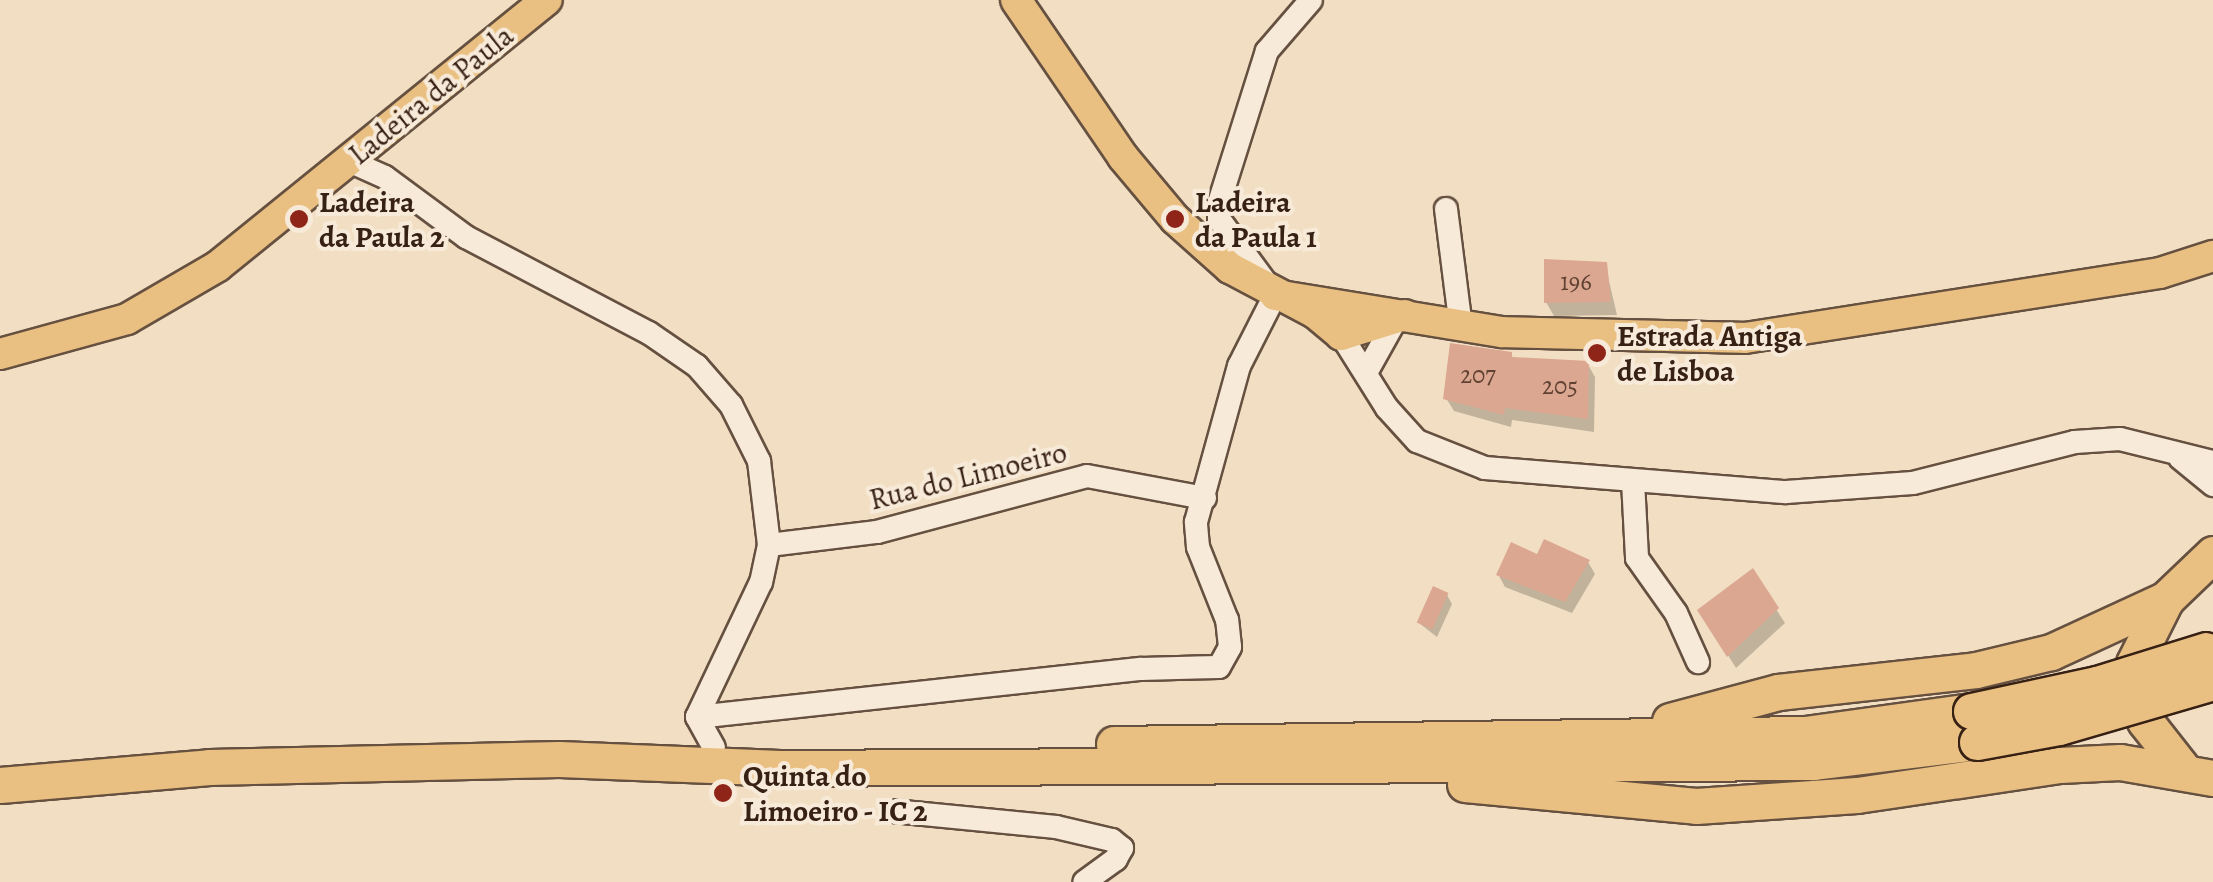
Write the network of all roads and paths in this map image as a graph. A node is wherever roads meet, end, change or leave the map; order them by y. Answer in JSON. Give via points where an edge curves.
{"nodes":[{"id":1,"x":547,"y":0,"type":"edge"},
{"id":2,"x":997,"y":0,"type":"edge"},
{"id":3,"x":1311,"y":0,"type":"edge"},
{"id":4,"x":1019,"y":10,"type":"edge"},
{"id":5,"x":349,"y":161,"type":"junction"},
{"id":6,"x":1446,"y":208,"type":"dead end"},
{"id":7,"x":2213,"y":256,"type":"edge"},
{"id":8,"x":1275,"y":295,"type":"junction"},
{"id":9,"x":1362,"y":306,"type":"junction"},
{"id":10,"x":1400,"y":318,"type":"junction"},
{"id":11,"x":1461,"y":326,"type":"junction"},
{"id":12,"x":1342,"y":335,"type":"junction"},
{"id":13,"x":0,"y":354,"type":"edge"},
{"id":14,"x":1366,"y":373,"type":"junction"},
{"id":15,"x":2164,"y":447,"type":"junction"},
{"id":16,"x":2213,"y":462,"type":"edge"},
{"id":17,"x":1633,"y":481,"type":"junction"},
{"id":18,"x":2213,"y":484,"type":"edge"},
{"id":19,"x":1205,"y":498,"type":"junction"},
{"id":20,"x":770,"y":545,"type":"junction"},
{"id":21,"x":2213,"y":554,"type":"edge"},
{"id":22,"x":2166,"y":599,"type":"junction"},
{"id":23,"x":2211,"y":660,"type":"edge"},
{"id":24,"x":1698,"y":662,"type":"dead end"},
{"id":25,"x":1974,"y":726,"type":"junction"},
{"id":26,"x":706,"y":733,"type":"junction"},
{"id":27,"x":1550,"y":738,"type":"junction"},
{"id":28,"x":648,"y":760,"type":"junction"},
{"id":29,"x":1376,"y":766,"type":"junction"},
{"id":30,"x":2197,"y":773,"type":"edge"},
{"id":31,"x":0,"y":785,"type":"edge"},
{"id":32,"x":893,"y":811,"type":"dead end"},
{"id":33,"x":1084,"y":882,"type":"edge"}],
"edges":[{"from":1,"to":5,"type":"main road","name":"Ladeira da Paula"},
{"from":2,"to":4,"type":"main road"},
{"from":3,"to":8,"type":"street","via":[[1266,51],[1219,203],[1219,219]]},
{"from":4,"to":8,"type":"main road","via":[[1175,219],[1230,268]]},
{"from":5,"to":13,"type":"main road","name":"Ladeira da Paula","via":[[218,266],[127,319]]},
{"from":5,"to":20,"type":"street","via":[[384,177],[466,238],[697,366],[731,404],[758,461]]},
{"from":6,"to":11,"type":"street"},
{"from":7,"to":11,"type":"main road","via":[[2160,273],[1745,338]]},
{"from":8,"to":9,"type":"main road"},
{"from":8,"to":12,"type":"main road","via":[[1315,313]]},
{"from":8,"to":19,"type":"street","via":[[1239,366]]},
{"from":9,"to":10,"type":"main road"},
{"from":9,"to":12,"type":"street"},
{"from":10,"to":11,"type":"main road"},
{"from":10,"to":12,"type":"main road"},
{"from":10,"to":14,"type":"street"},
{"from":12,"to":14,"type":"street"},
{"from":14,"to":17,"type":"street","via":[[1418,441],[1451,460]]},
{"from":15,"to":16,"type":"street"},
{"from":15,"to":17,"type":"street","via":[[2120,439],[2076,442],[1986,469],[1847,490]]},
{"from":15,"to":18,"type":"street"},
{"from":17,"to":24,"type":"street","via":[[1638,558],[1676,613]]},
{"from":19,"to":20,"type":"street","name":"Rua do Limoeiro","via":[[1086,476],[877,532]]},
{"from":19,"to":26,"type":"street","via":[[1196,522],[1198,547],[1228,620],[1230,646],[1219,667],[892,693]]},
{"from":20,"to":26,"type":"street"},
{"from":21,"to":22,"type":"highway"},
{"from":22,"to":27,"type":"highway","via":[[2051,652],[1976,670],[1778,692],[1656,724]]},
{"from":22,"to":30,"type":"highway","via":[[2134,663],[2133,693],[2162,748]]},
{"from":23,"to":25,"type":"highway","bridge":true,"via":[[2097,684]]},
{"from":25,"to":27,"type":"highway"},
{"from":25,"to":29,"type":"highway","via":[[1812,762]]},
{"from":26,"to":27,"type":"highway"},
{"from":26,"to":28,"type":"highway"},
{"from":28,"to":29,"type":"highway","via":[[734,767]]},
{"from":28,"to":31,"type":"highway","via":[[209,766]]},
{"from":29,"to":30,"type":"highway","via":[[1458,784],[1696,806],[1857,794],[2060,765]]},
{"from":32,"to":33,"type":"street","via":[[1056,826],[1122,848]]}]}
